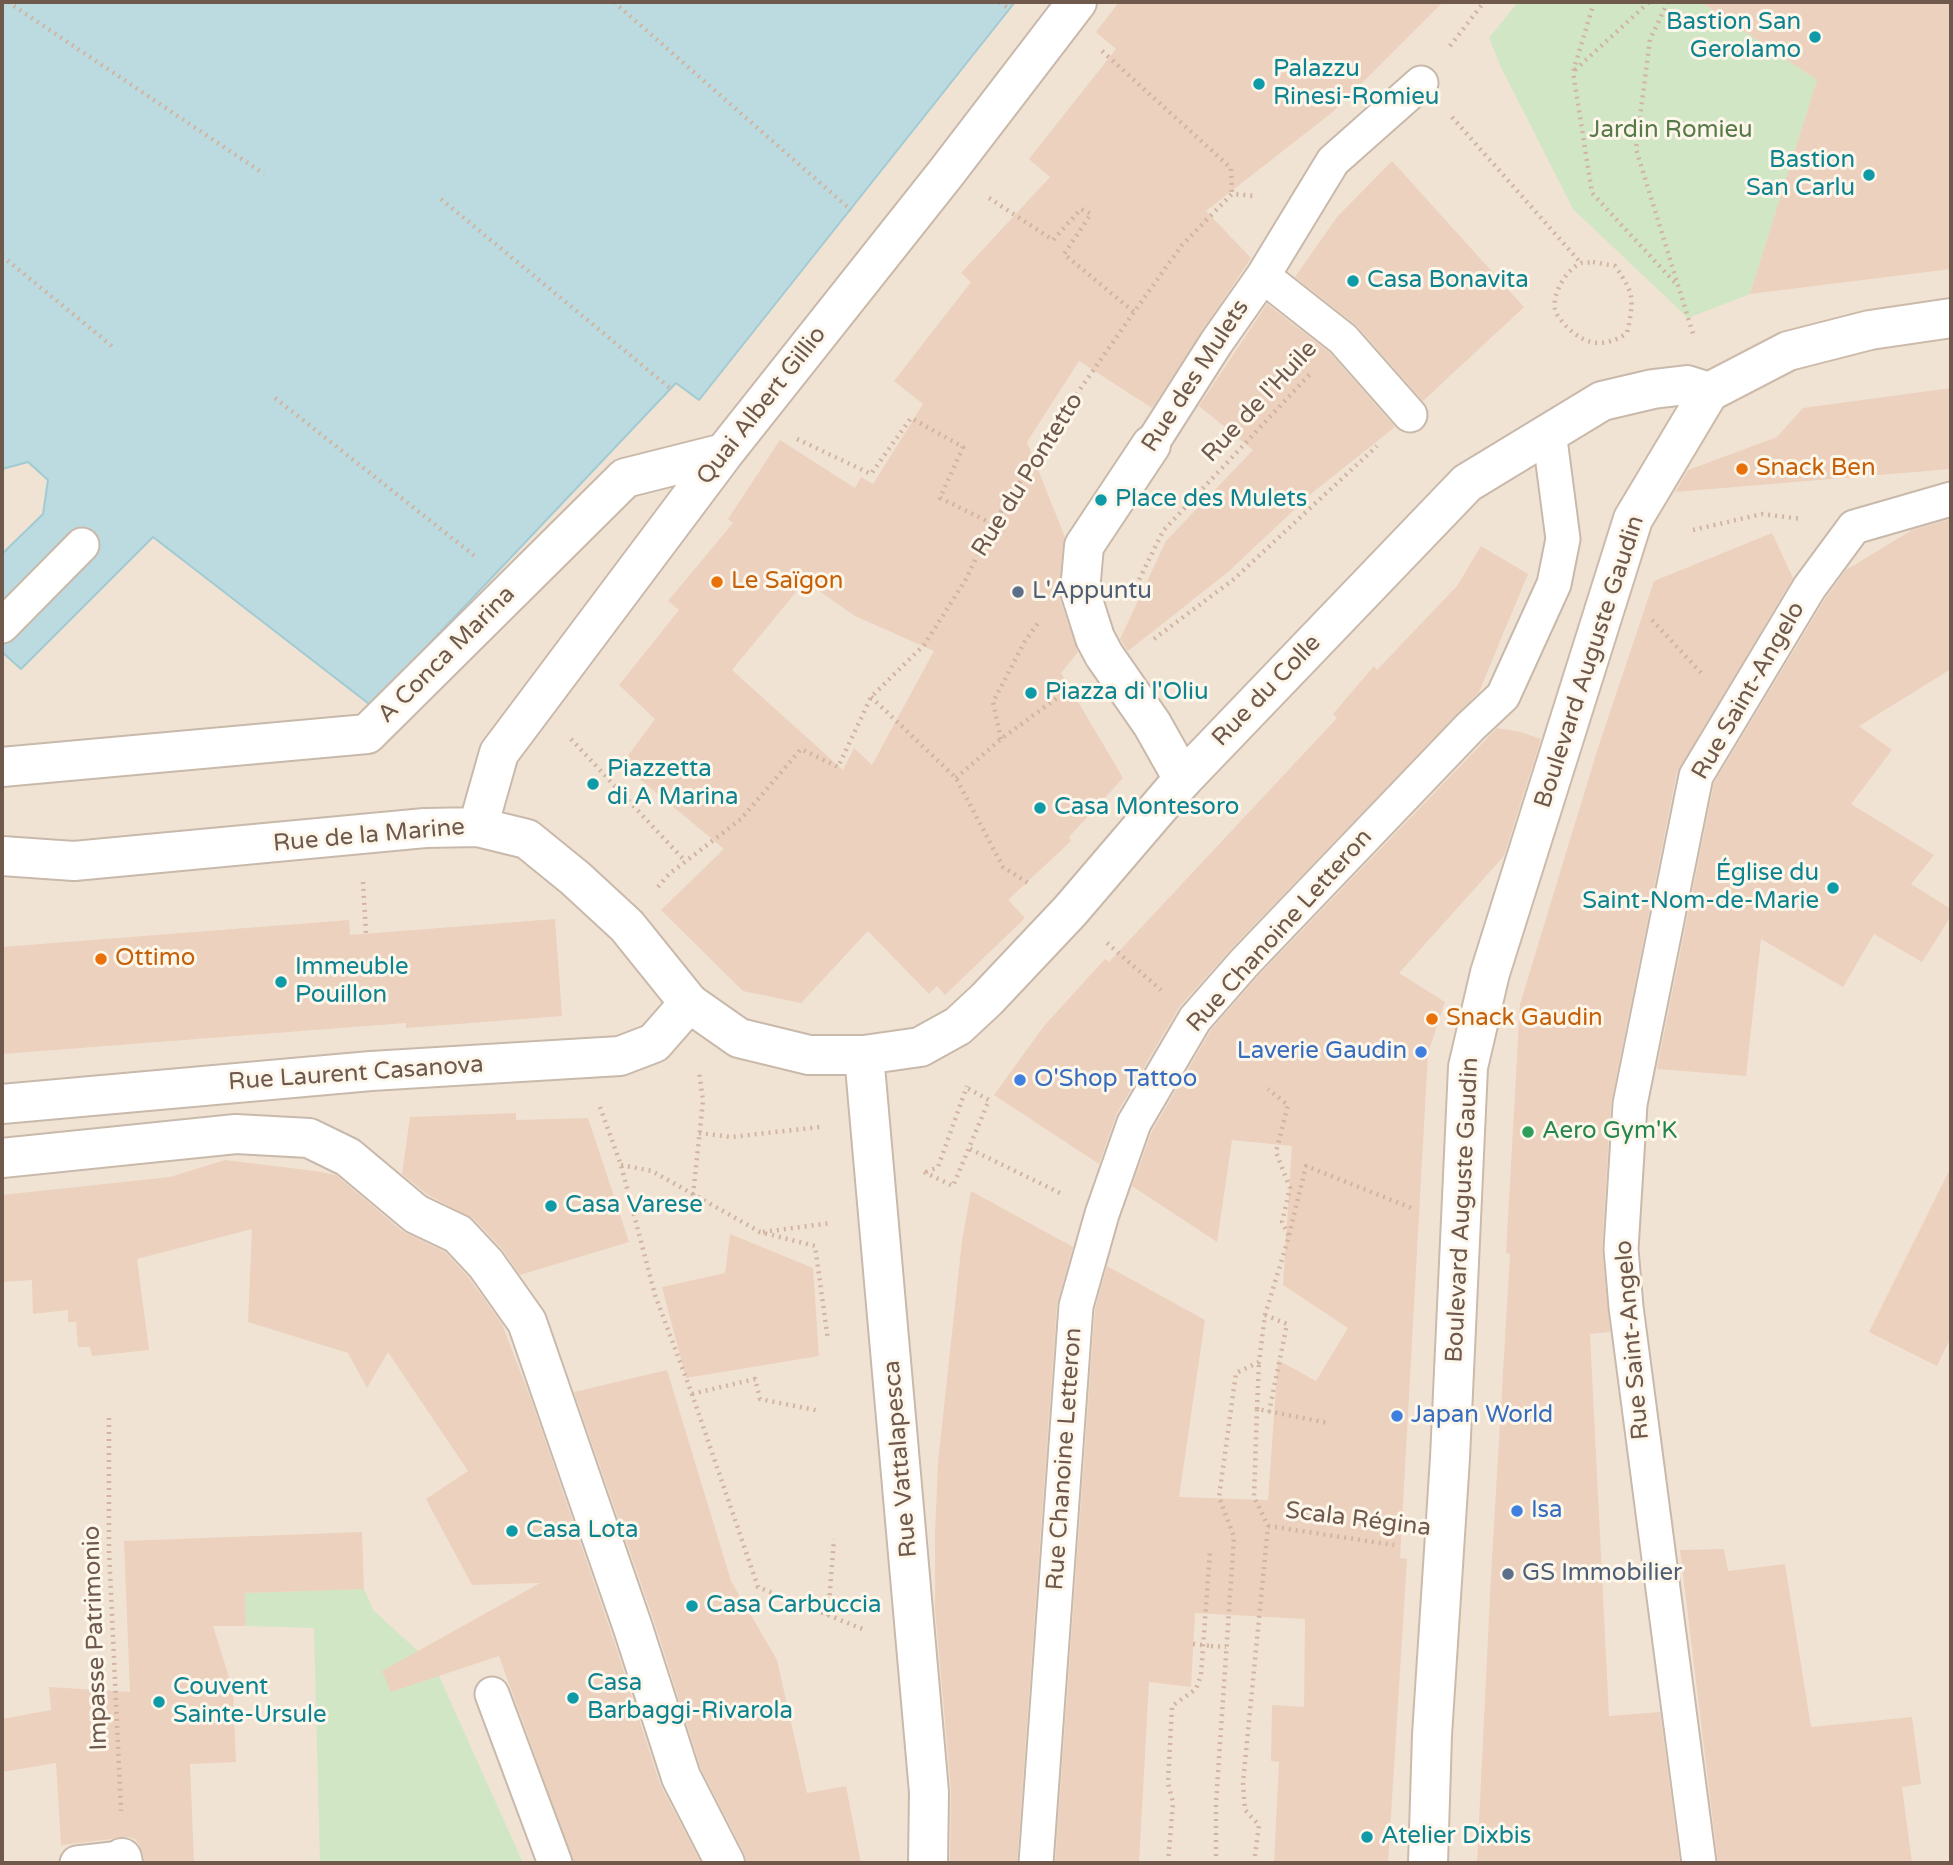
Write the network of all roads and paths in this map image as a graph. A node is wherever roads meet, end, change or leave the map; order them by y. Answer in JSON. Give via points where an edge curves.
{"nodes":[{"id":1,"x":8,"y":2,"type":"edge"},
{"id":2,"x":614,"y":2,"type":"edge"},
{"id":3,"x":1484,"y":2,"type":"edge"},
{"id":4,"x":1594,"y":2,"type":"edge"},
{"id":5,"x":1649,"y":2,"type":"edge"},
{"id":6,"x":1668,"y":2,"type":"edge"},
{"id":7,"x":1071,"y":9,"type":"edge"},
{"id":8,"x":1573,"y":72,"type":"junction"},
{"id":9,"x":1422,"y":83,"type":"junction"},
{"id":10,"x":264,"y":173,"type":"dead end"},
{"id":11,"x":946,"y":173,"type":"junction"},
{"id":12,"x":1232,"y":194,"type":"junction"},
{"id":13,"x":1257,"y":196,"type":"dead end"},
{"id":14,"x":441,"y":199,"type":"dead end"},
{"id":15,"x":851,"y":210,"type":"dead end"},
{"id":16,"x":2,"y":256,"type":"edge"},
{"id":17,"x":1581,"y":263,"type":"junction"},
{"id":18,"x":1263,"y":276,"type":"junction"},
{"id":19,"x":1133,"y":312,"type":"junction"},
{"id":20,"x":1951,"y":318,"type":"edge"},
{"id":21,"x":1343,"y":339,"type":"junction"},
{"id":22,"x":112,"y":346,"type":"dead end"},
{"id":23,"x":671,"y":389,"type":"dead end"},
{"id":24,"x":1709,"y":392,"type":"junction"},
{"id":25,"x":275,"y":398,"type":"dead end"},
{"id":26,"x":1410,"y":415,"type":"joint"},
{"id":27,"x":752,"y":418,"type":"junction"},
{"id":28,"x":1549,"y":432,"type":"junction"},
{"id":29,"x":1151,"y":445,"type":"joint"},
{"id":30,"x":724,"y":453,"type":"junction"},
{"id":31,"x":1951,"y":499,"type":"edge"},
{"id":32,"x":993,"y":524,"type":"junction"},
{"id":33,"x":1854,"y":527,"type":"junction"},
{"id":34,"x":1693,"y":530,"type":"dead end"},
{"id":35,"x":82,"y":545,"type":"dead end"},
{"id":36,"x":486,"y":564,"type":"dead end"},
{"id":37,"x":1613,"y":578,"type":"junction"},
{"id":38,"x":1132,"y":593,"type":"dead end"},
{"id":39,"x":1038,"y":622,"type":"dead end"},
{"id":40,"x":2,"y":626,"type":"edge"},
{"id":41,"x":1148,"y":643,"type":"dead end"},
{"id":42,"x":1076,"y":685,"type":"dead end"},
{"id":43,"x":871,"y":697,"type":"junction"},
{"id":44,"x":535,"y":705,"type":"junction"},
{"id":45,"x":1735,"y":709,"type":"junction"},
{"id":46,"x":1001,"y":739,"type":"junction"},
{"id":47,"x":2,"y":767,"type":"edge"},
{"id":48,"x":956,"y":778,"type":"junction"},
{"id":49,"x":1183,"y":779,"type":"junction"},
{"id":50,"x":478,"y":827,"type":"junction"},
{"id":51,"x":2,"y":856,"type":"edge"},
{"id":52,"x":685,"y":861,"type":"junction"},
{"id":53,"x":669,"y":874,"type":"dead end"},
{"id":54,"x":1070,"y":911,"type":"junction"},
{"id":55,"x":690,"y":1003,"type":"junction"},
{"id":56,"x":1195,"y":1018,"type":"junction"},
{"id":57,"x":958,"y":1026,"type":"junction"},
{"id":58,"x":864,"y":1055,"type":"junction"},
{"id":59,"x":967,"y":1088,"type":"junction"},
{"id":60,"x":1268,"y":1089,"type":"dead end"},
{"id":61,"x":2,"y":1104,"type":"edge"},
{"id":62,"x":872,"y":1123,"type":"junction"},
{"id":63,"x":699,"y":1133,"type":"junction"},
{"id":64,"x":970,"y":1149,"type":"junction"},
{"id":65,"x":2,"y":1158,"type":"edge"},
{"id":66,"x":916,"y":1168,"type":"dead end"},
{"id":67,"x":925,"y":1173,"type":"junction"},
{"id":68,"x":1031,"y":1179,"type":"dead end"},
{"id":69,"x":693,"y":1195,"type":"junction"},
{"id":70,"x":839,"y":1222,"type":"dead end"},
{"id":71,"x":1460,"y":1228,"type":"junction"},
{"id":72,"x":760,"y":1233,"type":"junction"},
{"id":73,"x":1289,"y":1236,"type":"junction"},
{"id":74,"x":1265,"y":1315,"type":"junction"},
{"id":75,"x":828,"y":1340,"type":"dead end"},
{"id":76,"x":1259,"y":1362,"type":"junction"},
{"id":77,"x":692,"y":1394,"type":"junction"},
{"id":78,"x":1257,"y":1409,"type":"junction"},
{"id":79,"x":820,"y":1411,"type":"dead end"},
{"id":80,"x":1269,"y":1412,"type":"junction"},
{"id":81,"x":109,"y":1418,"type":"dead end"},
{"id":82,"x":1328,"y":1423,"type":"dead end"},
{"id":83,"x":1268,"y":1526,"type":"junction"},
{"id":84,"x":834,"y":1539,"type":"dead end"},
{"id":85,"x":1444,"y":1548,"type":"junction"},
{"id":86,"x":1210,"y":1551,"type":"dead end"},
{"id":87,"x":828,"y":1616,"type":"junction"},
{"id":88,"x":1193,"y":1644,"type":"dead end"},
{"id":89,"x":1226,"y":1647,"type":"junction"},
{"id":90,"x":918,"y":1651,"type":"junction"},
{"id":91,"x":492,"y":1694,"type":"dead end"},
{"id":92,"x":123,"y":1861,"type":"edge"},
{"id":93,"x":77,"y":1863,"type":"edge"},
{"id":94,"x":555,"y":1863,"type":"edge"},
{"id":95,"x":725,"y":1863,"type":"edge"},
{"id":96,"x":928,"y":1863,"type":"edge"},
{"id":97,"x":1035,"y":1863,"type":"edge"},
{"id":98,"x":1168,"y":1863,"type":"edge"},
{"id":99,"x":1216,"y":1863,"type":"edge"},
{"id":100,"x":1254,"y":1863,"type":"edge"},
{"id":101,"x":1428,"y":1863,"type":"edge"},
{"id":102,"x":1699,"y":1863,"type":"edge"}],
"edges":[{"from":1,"to":10,"type":"path"},
{"from":2,"to":15,"type":"path"},
{"from":3,"to":9,"type":"path"},
{"from":4,"to":8,"type":"path"},
{"from":5,"to":8,"type":"path"},
{"from":6,"to":8,"type":"path","via":[[1650,39],[1636,149],[1679,288],[1592,193]]},
{"from":7,"to":11,"type":"street","name":"Quai Albert Gillio"},
{"from":7,"to":12,"type":"path","via":[[1231,168]]},
{"from":9,"to":17,"type":"path"},
{"from":9,"to":18,"type":"lane","name":"Rue des Mulets","via":[[1333,161]]},
{"from":11,"to":19,"type":"path","via":[[1054,240],[1081,209],[1091,214],[1064,254]]},
{"from":11,"to":27,"type":"street","name":"Quai Albert Gillio"},
{"from":12,"to":13,"type":"path"},
{"from":12,"to":19,"type":"path","name":"Rue du Pontetto","via":[[1182,245]]},
{"from":14,"to":23,"type":"path"},
{"from":16,"to":22,"type":"path"},
{"from":17,"to":17,"type":"path","via":[[1559,283],[1555,309],[1579,339],[1615,341],[1627,333],[1633,306],[1630,286],[1615,266]]},
{"from":18,"to":21,"type":"lane"},
{"from":18,"to":29,"type":"lane","name":"Rue des Mulets"},
{"from":19,"to":32,"type":"path","name":"Rue du Pontetto"},
{"from":20,"to":24,"type":"street","via":[[1870,330],[1788,351]]},
{"from":21,"to":26,"type":"lane"},
{"from":21,"to":38,"type":"path","name":"Rue de l'Huile","via":[[1163,531]]},
{"from":24,"to":28,"type":"street","name":"Rue du Colle","via":[[1687,386],[1602,401]]},
{"from":24,"to":37,"type":"street","name":"Boulevard Auguste Gaudin","via":[[1633,519]]},
{"from":25,"to":36,"type":"path"},
{"from":26,"to":41,"type":"path","via":[[1234,579]]},
{"from":27,"to":30,"type":"street","name":"Quai Albert Gillio"},
{"from":27,"to":32,"type":"path","via":[[871,474],[911,418],[963,447],[940,498]]},
{"from":28,"to":49,"type":"street","name":"Rue du Colle","via":[[1467,483]]},
{"from":28,"to":56,"type":"lane","name":"Rue Chanoine Letteron","via":[[1563,538],[1554,584],[1503,696]]},
{"from":29,"to":49,"type":"street","name":"Rue des Mulets","via":[[1084,545],[1080,591],[1095,638]]},
{"from":30,"to":44,"type":"street","name":"Quai Albert Gillio"},
{"from":30,"to":47,"type":"street","name":"A Conca Marina","via":[[625,478],[367,734]]},
{"from":31,"to":33,"type":"lane"},
{"from":32,"to":43,"type":"path","name":"Rue du Pontetto","via":[[965,581],[924,645]]},
{"from":33,"to":34,"type":"path","via":[[1762,514]]},
{"from":33,"to":45,"type":"lane","name":"Rue Saint-Angelo","via":[[1808,588]]},
{"from":35,"to":40,"type":"lane"},
{"from":37,"to":45,"type":"path"},
{"from":37,"to":71,"type":"street","name":"Boulevard Auguste Gaudin","via":[[1482,1004],[1468,1067]]},
{"from":39,"to":46,"type":"path","via":[[993,702]]},
{"from":42,"to":46,"type":"path"},
{"from":43,"to":48,"type":"path"},
{"from":43,"to":52,"type":"path","name":"Rue du Pontetto","via":[[838,766],[801,749],[741,819]]},
{"from":44,"to":50,"type":"street","name":"Quai Albert Gillio","via":[[499,753]]},
{"from":44,"to":52,"type":"path"},
{"from":45,"to":102,"type":"lane","name":"Rue Saint-Angelo","via":[[1696,776],[1630,1104],[1621,1249],[1641,1435]]},
{"from":46,"to":48,"type":"path"},
{"from":48,"to":54,"type":"path","via":[[1003,867]]},
{"from":49,"to":54,"type":"street","name":"Rue du Colle"},
{"from":50,"to":51,"type":"street","name":"Rue de la Marine","via":[[74,861]]},
{"from":50,"to":55,"type":"street","name":"Rue de la Marine","via":[[527,839],[575,878],[627,926]]},
{"from":52,"to":53,"type":"path","name":"Rue du Pontetto"},
{"from":54,"to":56,"type":"path"},
{"from":54,"to":57,"type":"street","name":"Rue du Colle"},
{"from":55,"to":58,"type":"street","name":"Rue de la Marine","via":[[739,1038],[809,1055]]},
{"from":55,"to":61,"type":"street","name":"Rue Laurent Casanova","via":[[654,1043],[620,1056],[372,1071]]},
{"from":55,"to":63,"type":"path","via":[[703,1101]]},
{"from":56,"to":97,"type":"lane","name":"Rue Chanoine Letteron","via":[[1134,1124],[1076,1306]]},
{"from":57,"to":58,"type":"street","name":"Rue du Colle","via":[[920,1047]]},
{"from":57,"to":59,"type":"path"},
{"from":58,"to":62,"type":"street","name":"Rue Vattalapesca"},
{"from":59,"to":64,"type":"path","via":[[989,1100]]},
{"from":59,"to":67,"type":"path","via":[[938,1167]]},
{"from":60,"to":73,"type":"path","via":[[1288,1105],[1276,1152],[1290,1188],[1282,1222]]},
{"from":62,"to":63,"type":"path","via":[[731,1137]]},
{"from":62,"to":90,"type":"street","name":"Rue Vattalapesca"},
{"from":63,"to":69,"type":"path"},
{"from":64,"to":67,"type":"path","via":[[953,1186]]},
{"from":64,"to":68,"type":"path"},
{"from":65,"to":95,"type":"street","via":[[236,1134],[309,1138],[348,1157],[416,1214],[458,1234],[486,1264],[527,1322],[681,1777]]},
{"from":66,"to":67,"type":"path"},
{"from":69,"to":72,"type":"path"},
{"from":69,"to":77,"type":"path","via":[[652,1171],[621,1165],[655,1294]]},
{"from":70,"to":72,"type":"path"},
{"from":71,"to":73,"type":"path","via":[[1306,1166]]},
{"from":71,"to":85,"type":"street","name":"Boulevard Auguste Gaudin"},
{"from":72,"to":75,"type":"path","via":[[815,1246]]},
{"from":73,"to":74,"type":"path"},
{"from":74,"to":76,"type":"path"},
{"from":74,"to":80,"type":"path","via":[[1287,1324]]},
{"from":76,"to":78,"type":"path"},
{"from":76,"to":89,"type":"path","via":[[1236,1373],[1219,1497],[1234,1537]]},
{"from":77,"to":79,"type":"path","via":[[755,1379],[760,1399]]},
{"from":77,"to":87,"type":"path","via":[[758,1587]]},
{"from":78,"to":80,"type":"path"},
{"from":78,"to":83,"type":"path","via":[[1254,1497]]},
{"from":80,"to":82,"type":"path"},
{"from":81,"to":92,"type":"path","name":"Impasse Patrimonio","via":[[108,1550]]},
{"from":83,"to":85,"type":"path","name":"Scala Régina","via":[[1407,1547]]},
{"from":83,"to":100,"type":"path","via":[[1243,1783],[1245,1810],[1258,1825]]},
{"from":84,"to":87,"type":"path"},
{"from":85,"to":101,"type":"street","name":"Boulevard Auguste Gaudin"},
{"from":86,"to":98,"type":"path","via":[[1200,1675],[1196,1689],[1172,1706]]},
{"from":87,"to":90,"type":"path"},
{"from":88,"to":89,"type":"path","bridge":true},
{"from":89,"to":99,"type":"path"},
{"from":90,"to":96,"type":"street","name":"Rue Vattalapesca","via":[[929,1792]]},
{"from":91,"to":94,"type":"lane"},
{"from":92,"to":93,"type":"lane"}]}
